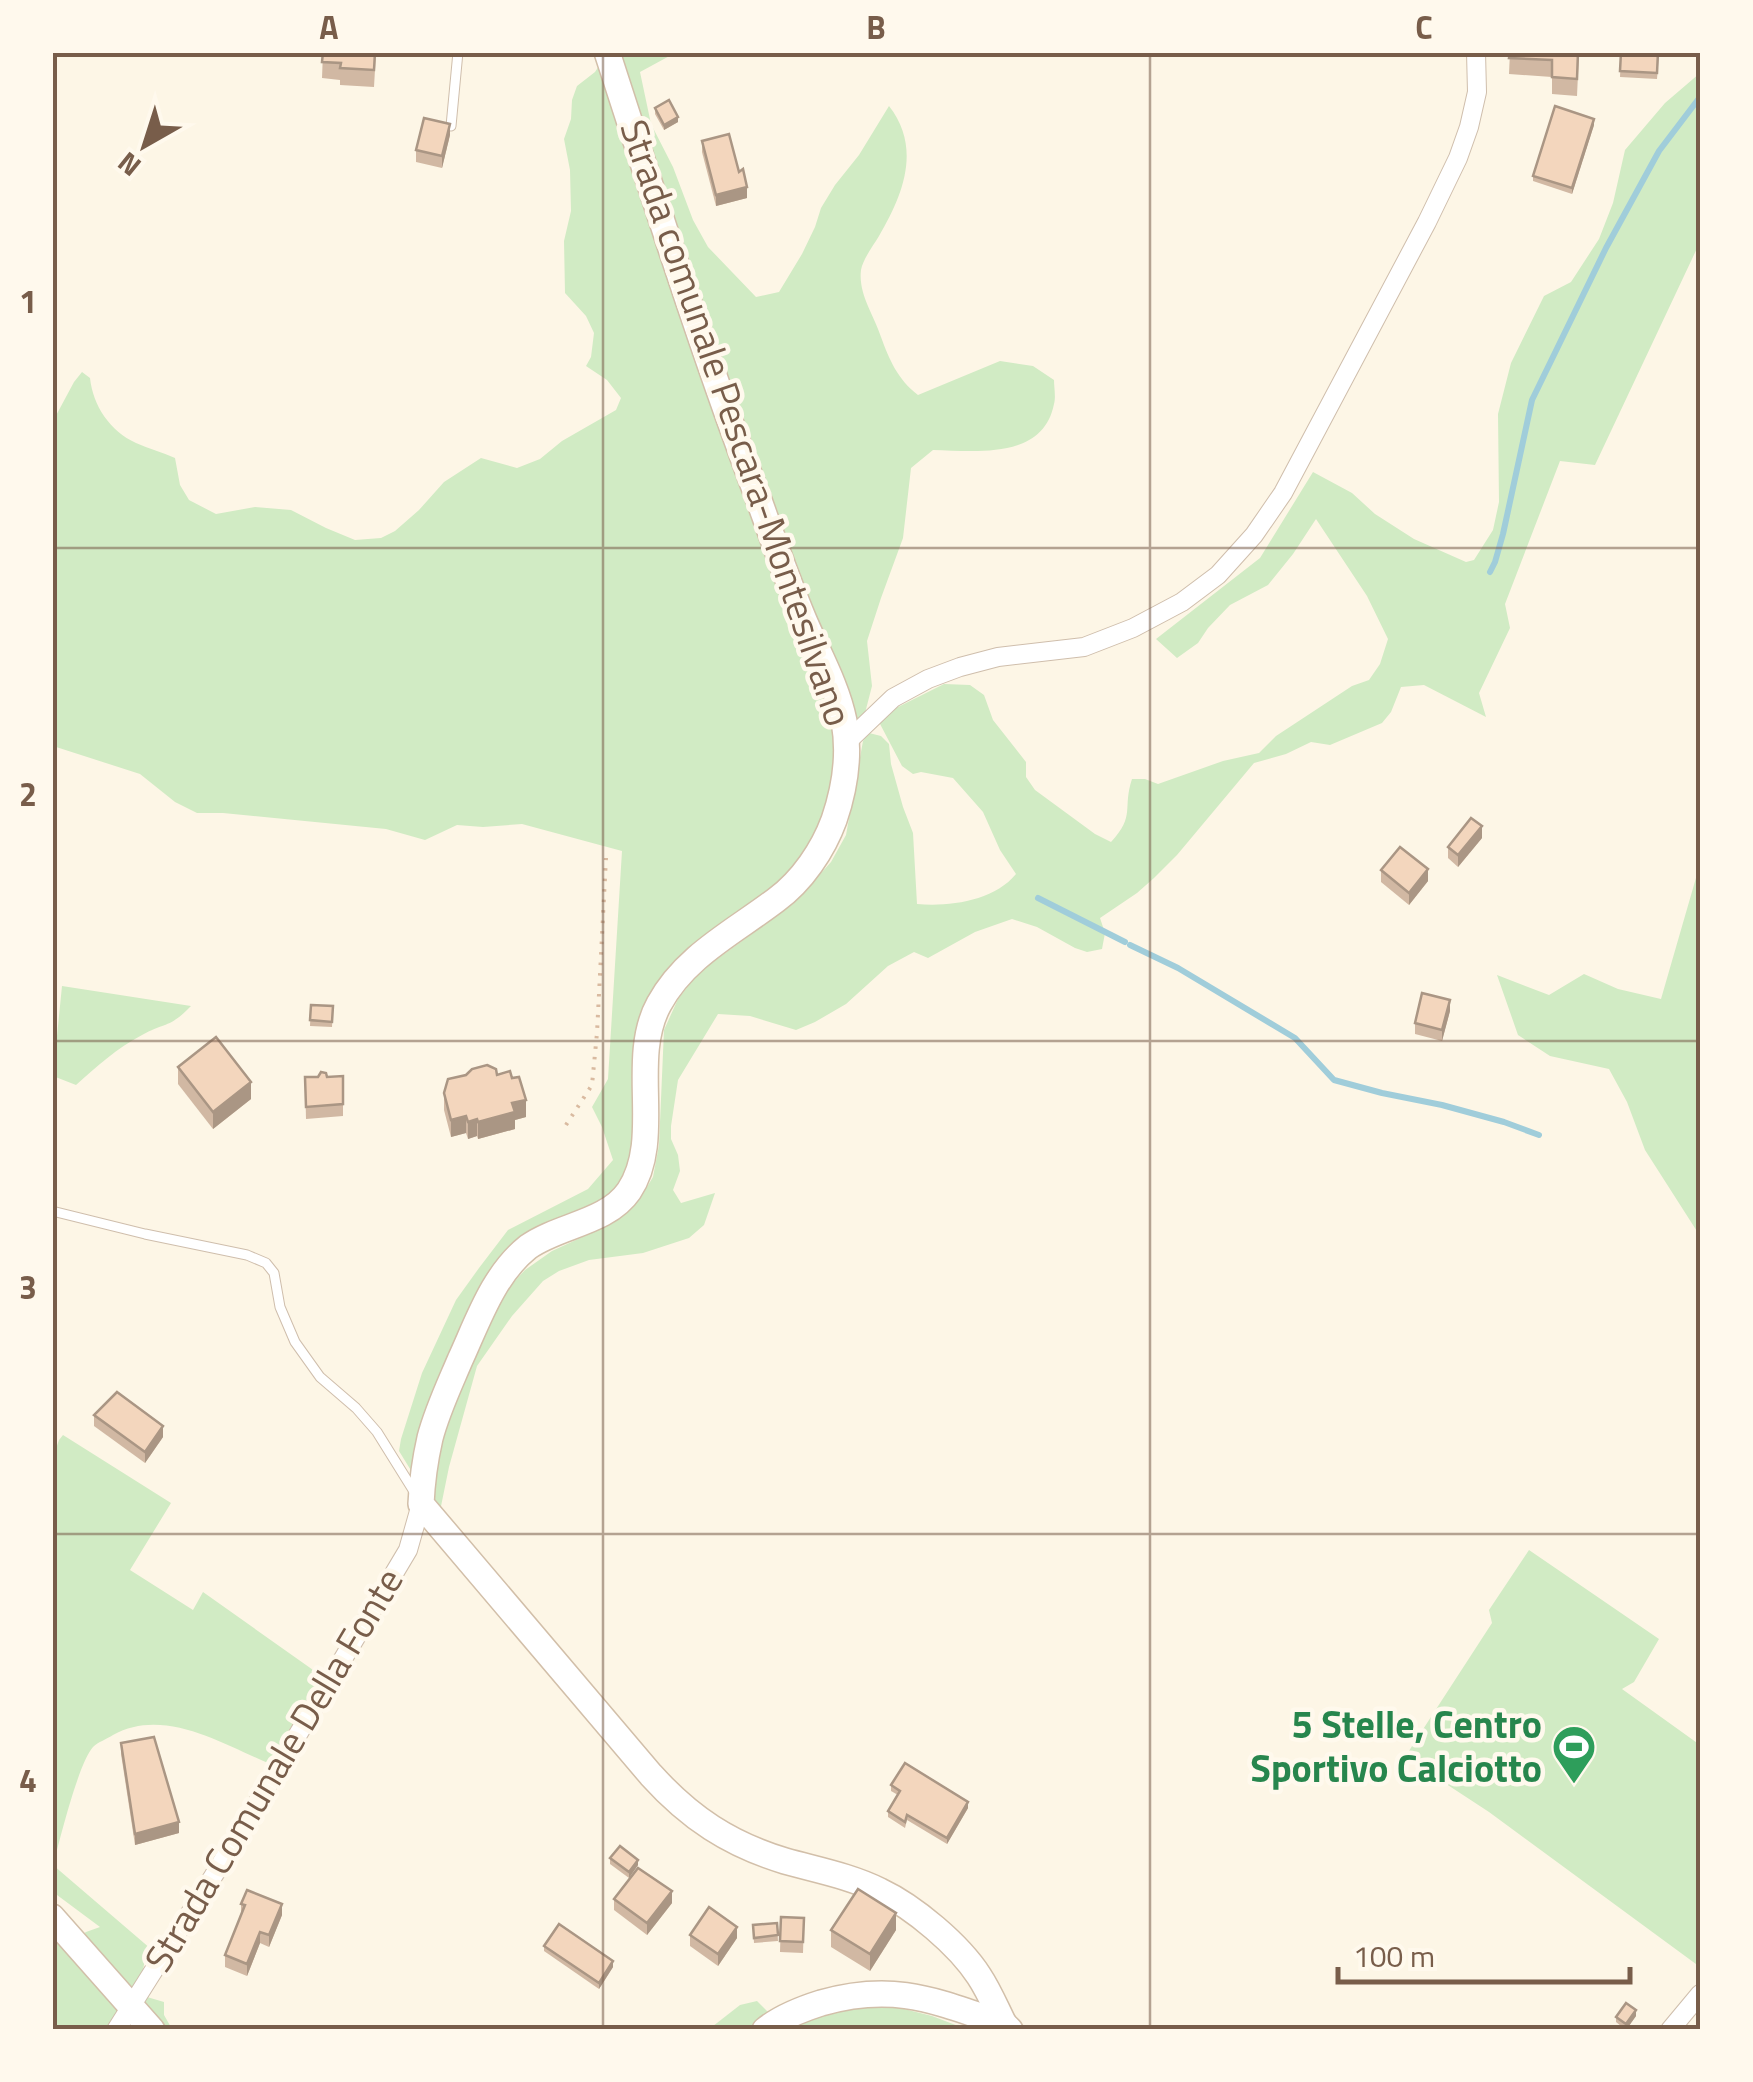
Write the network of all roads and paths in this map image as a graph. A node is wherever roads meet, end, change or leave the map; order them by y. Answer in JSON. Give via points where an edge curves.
{"nodes":[{"id":1,"x":458,"y":52,"type":"edge"},
{"id":2,"x":607,"y":52,"type":"edge"},
{"id":3,"x":1476,"y":52,"type":"edge"},
{"id":4,"x":451,"y":126,"type":"edge"},
{"id":5,"x":847,"y":742,"type":"junction"},
{"id":6,"x":606,"y":858,"type":"dead end"},
{"id":7,"x":566,"y":1125,"type":"dead end"},
{"id":8,"x":52,"y":1211,"type":"edge"},
{"id":9,"x":421,"y":1504,"type":"junction"},
{"id":10,"x":52,"y":1918,"type":"edge"},
{"id":11,"x":1700,"y":1994,"type":"edge"},
{"id":12,"x":130,"y":2006,"type":"junction"},
{"id":13,"x":1007,"y":2027,"type":"edge"},
{"id":14,"x":116,"y":2030,"type":"edge"},
{"id":15,"x":152,"y":2030,"type":"edge"},
{"id":16,"x":765,"y":2030,"type":"edge"},
{"id":17,"x":1670,"y":2030,"type":"edge"}],
"edges":[{"from":1,"to":4,"type":"lane"},
{"from":2,"to":5,"type":"street","name":"Strada comunale Pescara-Montesilvano","via":[[706,357],[844,717]]},
{"from":3,"to":5,"type":"street","via":[[1478,92],[1469,126],[1420,237],[1284,493],[1218,575],[1133,628],[1084,646],[998,657],[928,679],[893,698]]},
{"from":5,"to":9,"type":"street","name":"Strada comunale Pescara-Montesilvano","via":[[834,818],[811,863],[779,899],[692,962],[652,1018],[644,1145],[640,1173],[627,1195],[528,1248],[486,1301],[434,1425]]},
{"from":6,"to":7,"type":"path","via":[[592,1085]]},
{"from":8,"to":9,"type":"lane","via":[[266,1263],[302,1354],[377,1432]]},
{"from":9,"to":12,"type":"street","name":"Strada Comunale Della Fonte","via":[[408,1550]]},
{"from":9,"to":13,"type":"street","via":[[686,1810],[738,1844],[861,1883],[902,1904],[973,1967]]},
{"from":10,"to":12,"type":"street"},
{"from":11,"to":17,"type":"street"},
{"from":12,"to":14,"type":"street","name":"Strada Comunale Della Fonte"},
{"from":12,"to":15,"type":"street"},
{"from":13,"to":16,"type":"street","via":[[926,1998],[886,1992],[805,2008]]}]}
